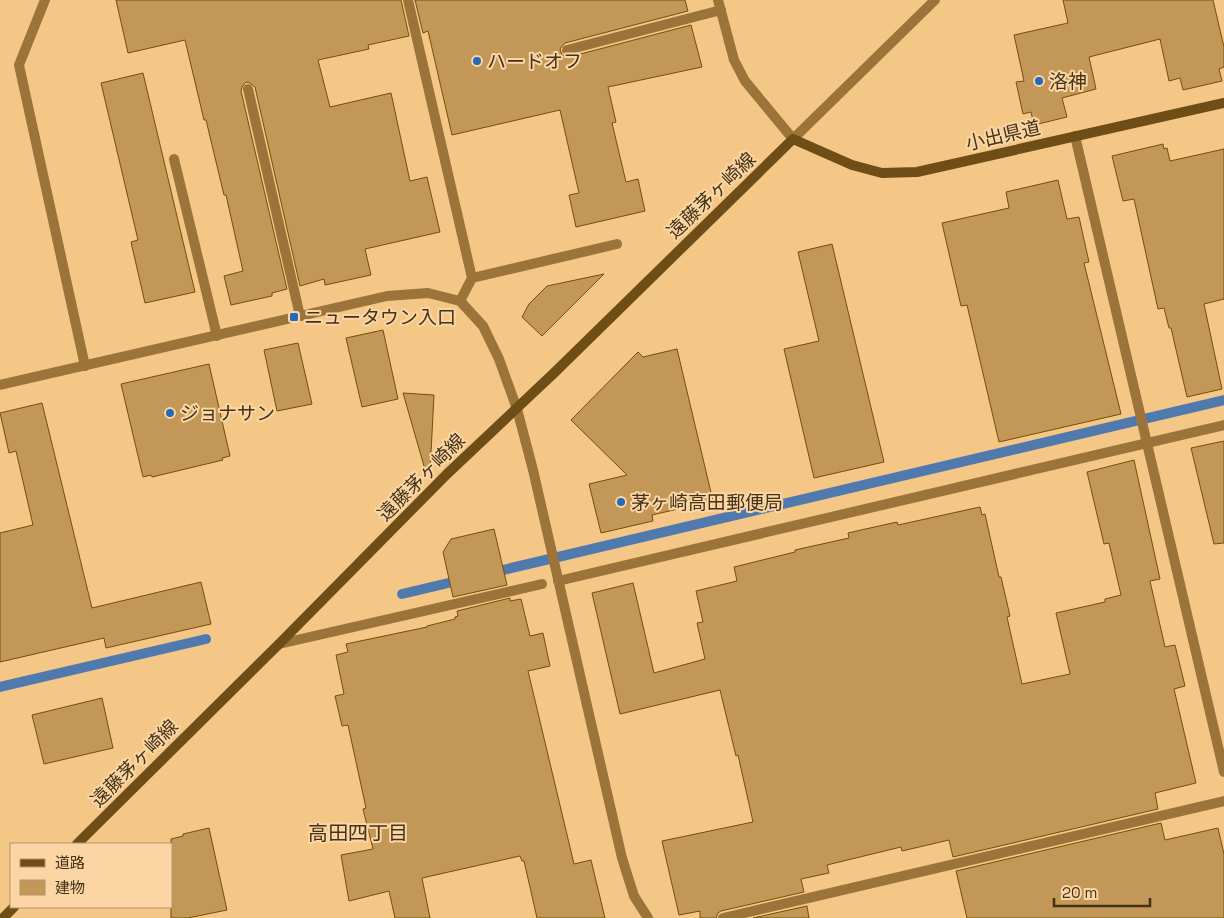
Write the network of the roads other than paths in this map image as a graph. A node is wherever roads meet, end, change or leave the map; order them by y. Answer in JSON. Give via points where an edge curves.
{"nodes":[{"id":1,"x":45,"y":0,"type":"edge"},
{"id":2,"x":408,"y":0,"type":"edge"},
{"id":3,"x":935,"y":0,"type":"edge"},
{"id":4,"x":720,"y":5,"type":"edge"},
{"id":5,"x":567,"y":50,"type":"dead end"},
{"id":6,"x":248,"y":89,"type":"dead end"},
{"id":7,"x":1224,"y":104,"type":"edge"},
{"id":8,"x":1075,"y":136,"type":"junction"},
{"id":9,"x":793,"y":139,"type":"junction"},
{"id":10,"x":174,"y":159,"type":"dead end"},
{"id":11,"x":617,"y":244,"type":"dead end"},
{"id":12,"x":472,"y":278,"type":"junction"},
{"id":13,"x":460,"y":301,"type":"junction"},
{"id":14,"x":300,"y":316,"type":"junction"},
{"id":15,"x":217,"y":336,"type":"junction"},
{"id":16,"x":86,"y":366,"type":"junction"},
{"id":17,"x":0,"y":385,"type":"edge"},
{"id":18,"x":517,"y":408,"type":"junction"},
{"id":19,"x":1224,"y":425,"type":"edge"},
{"id":20,"x":1145,"y":439,"type":"junction"},
{"id":21,"x":558,"y":579,"type":"junction"},
{"id":22,"x":542,"y":584,"type":"dead end"},
{"id":23,"x":279,"y":644,"type":"junction"},
{"id":24,"x":1224,"y":772,"type":"edge"},
{"id":25,"x":1224,"y":801,"type":"edge"},
{"id":26,"x":78,"y":843,"type":"edge"},
{"id":27,"x":13,"y":908,"type":"edge"},
{"id":28,"x":2,"y":918,"type":"edge"},
{"id":29,"x":648,"y":918,"type":"edge"},
{"id":30,"x":723,"y":918,"type":"edge"}],
"edges":[{"from":1,"to":16,"type":"street","via":[[19,65]]},
{"from":2,"to":12,"type":"street"},
{"from":3,"to":9,"type":"street"},
{"from":4,"to":5,"type":"street"},
{"from":4,"to":9,"type":"street","via":[[734,60],[744,81]]},
{"from":6,"to":14,"type":"street"},
{"from":7,"to":8,"type":"main road","name":"小出県道"},
{"from":8,"to":9,"type":"main road","name":"小出県道","via":[[917,172],[882,173],[852,165]]},
{"from":8,"to":20,"type":"street"},
{"from":9,"to":18,"type":"main road","name":"遠藤茅ヶ崎線"},
{"from":10,"to":15,"type":"street"},
{"from":11,"to":12,"type":"street"},
{"from":12,"to":13,"type":"street"},
{"from":13,"to":14,"type":"street","via":[[428,293],[387,296]]},
{"from":13,"to":18,"type":"street","via":[[483,326]]},
{"from":14,"to":15,"type":"street"},
{"from":15,"to":16,"type":"street"},
{"from":16,"to":17,"type":"street"},
{"from":18,"to":21,"type":"street"},
{"from":18,"to":23,"type":"main road","name":"遠藤茅ヶ崎線","via":[[446,474]]},
{"from":19,"to":20,"type":"street"},
{"from":20,"to":21,"type":"street"},
{"from":20,"to":24,"type":"street"},
{"from":21,"to":29,"type":"street","via":[[622,858],[634,896]]},
{"from":22,"to":23,"type":"street"},
{"from":23,"to":26,"type":"main road","name":"遠藤茅ヶ崎線"},
{"from":25,"to":30,"type":"street"},
{"from":27,"to":28,"type":"main road"}]}
